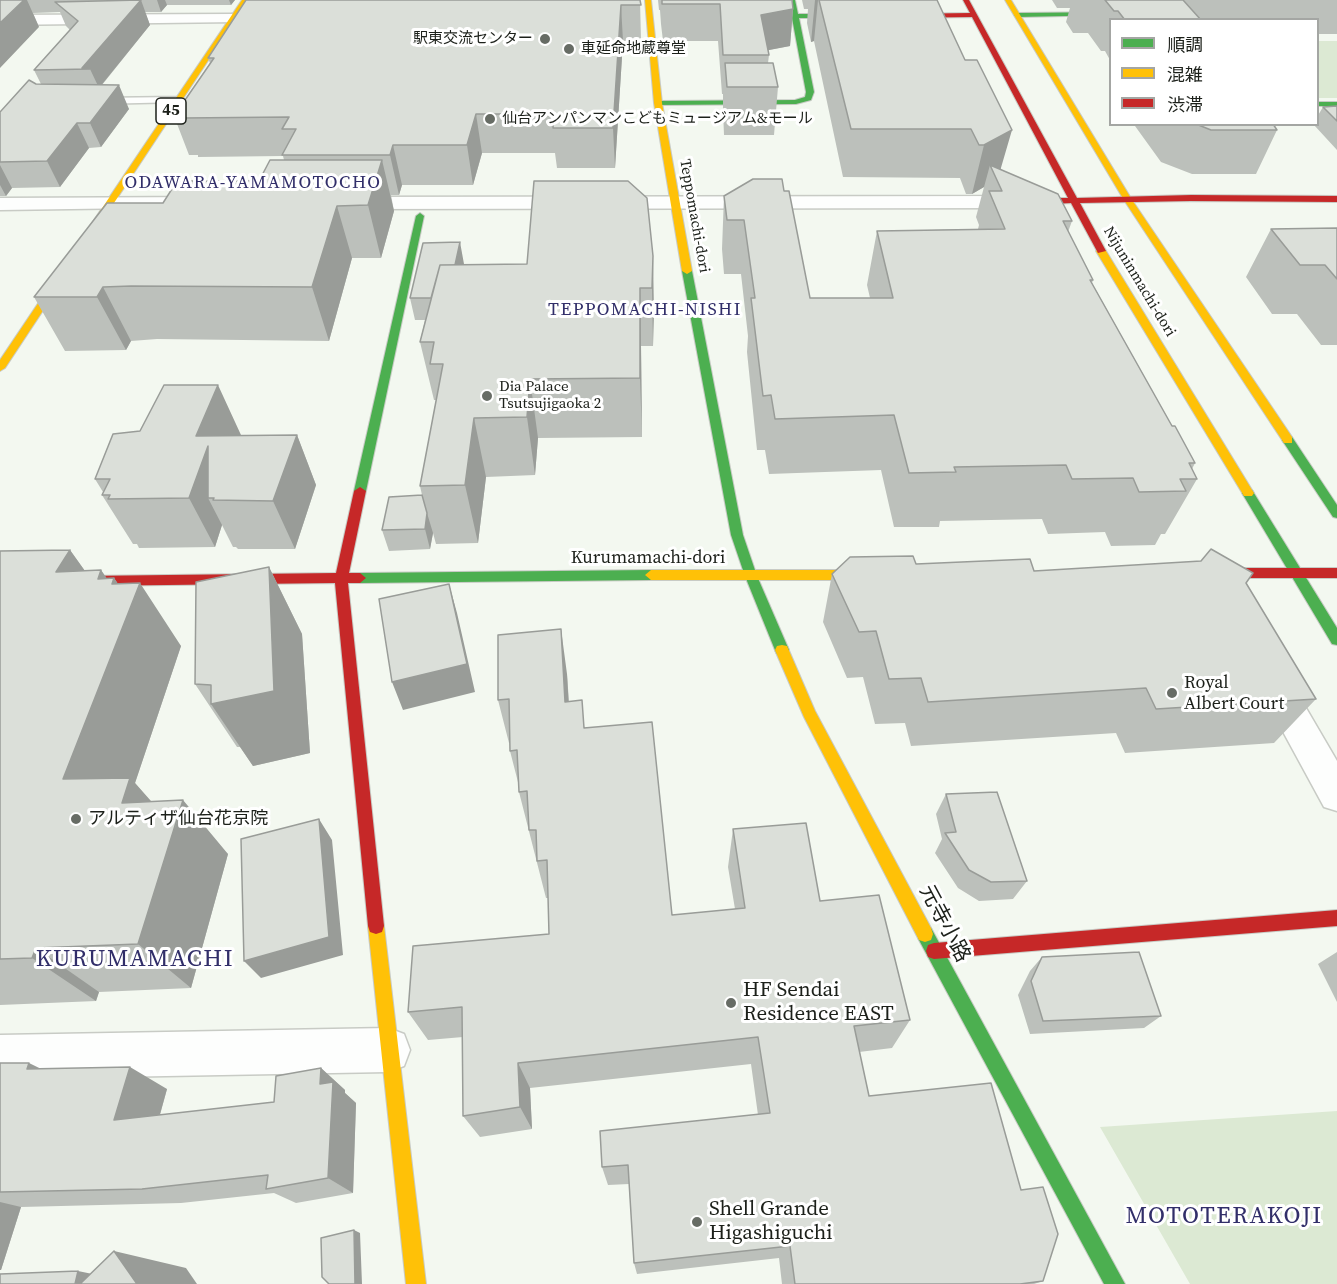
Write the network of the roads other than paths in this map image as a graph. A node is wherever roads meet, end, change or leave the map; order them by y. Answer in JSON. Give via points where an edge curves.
{"nodes":[{"id":1,"x":245,"y":0,"type":"edge"},
{"id":2,"x":648,"y":0,"type":"edge"},
{"id":3,"x":792,"y":0,"type":"edge"},
{"id":4,"x":966,"y":0,"type":"edge"},
{"id":5,"x":1008,"y":0,"type":"edge"},
{"id":6,"x":1132,"y":14,"type":"edge"},
{"id":7,"x":974,"y":15,"type":"junction"},
{"id":8,"x":1017,"y":15,"type":"junction"},
{"id":9,"x":737,"y":16,"type":"edge"},
{"id":10,"x":795,"y":16,"type":"junction"},
{"id":11,"x":865,"y":16,"type":"edge"},
{"id":12,"x":888,"y":16,"type":"edge"},
{"id":13,"x":644,"y":17,"type":"junction"},
{"id":14,"x":667,"y":17,"type":"edge"},
{"id":15,"x":232,"y":19,"type":"junction"},
{"id":16,"x":251,"y":19,"type":"edge"},
{"id":17,"x":0,"y":20,"type":"edge"},
{"id":18,"x":178,"y":100,"type":"junction"},
{"id":19,"x":84,"y":102,"type":"edge"},
{"id":20,"x":658,"y":103,"type":"junction"},
{"id":21,"x":1319,"y":104,"type":"edge"},
{"id":22,"x":1337,"y":104,"type":"edge"},
{"id":23,"x":1337,"y":199,"type":"edge"},
{"id":24,"x":1128,"y":200,"type":"junction"},
{"id":25,"x":1072,"y":201,"type":"junction"},
{"id":26,"x":110,"y":203,"type":"junction"},
{"id":27,"x":0,"y":204,"type":"edge"},
{"id":28,"x":1030,"y":205,"type":"joint"},
{"id":29,"x":222,"y":209,"type":"edge"},
{"id":30,"x":676,"y":210,"type":"junction"},
{"id":31,"x":420,"y":216,"type":"junction"},
{"id":32,"x":1076,"y":217,"type":"junction"},
{"id":33,"x":1104,"y":217,"type":"dead end"},
{"id":34,"x":1134,"y":218,"type":"junction"},
{"id":35,"x":1161,"y":218,"type":"dead end"},
{"id":36,"x":0,"y":368,"type":"edge"},
{"id":37,"x":1337,"y":514,"type":"edge"},
{"id":38,"x":1196,"y":573,"type":"edge"},
{"id":39,"x":1296,"y":573,"type":"junction"},
{"id":40,"x":1337,"y":573,"type":"edge"},
{"id":41,"x":891,"y":575,"type":"edge"},
{"id":42,"x":751,"y":576,"type":"junction"},
{"id":43,"x":341,"y":579,"type":"junction"},
{"id":44,"x":0,"y":582,"type":"edge"},
{"id":45,"x":1337,"y":640,"type":"edge"},
{"id":46,"x":1267,"y":670,"type":"edge"},
{"id":47,"x":1337,"y":795,"type":"edge"},
{"id":48,"x":1337,"y":918,"type":"edge"},
{"id":49,"x":934,"y":951,"type":"junction"},
{"id":50,"x":388,"y":1050,"type":"junction"},
{"id":51,"x":0,"y":1057,"type":"edge"},
{"id":52,"x":416,"y":1284,"type":"edge"},
{"id":53,"x":1115,"y":1284,"type":"edge"}],
"edges":[{"from":1,"to":15,"type":"main road","number":"45"},
{"from":2,"to":13,"type":"main road","name":"Teppomachi-dori"},
{"from":3,"to":10,"type":"main road"},
{"from":4,"to":7,"type":"main road","name":"Nijuninmachi-dori"},
{"from":5,"to":8,"type":"main road","name":"Nijuninmachi-dori"},
{"from":6,"to":8,"type":"main road"},
{"from":7,"to":12,"type":"main road"},
{"from":7,"to":25,"type":"main road","name":"Nijuninmachi-dori"},
{"from":8,"to":24,"type":"main road","name":"Nijuninmachi-dori"},
{"from":9,"to":10,"type":"main road"},
{"from":10,"to":11,"type":"main road"},
{"from":10,"to":20,"type":"main road","via":[[808,98],[796,102]]},
{"from":13,"to":14,"type":"main road"},
{"from":13,"to":20,"type":"main road","name":"Teppomachi-dori"},
{"from":15,"to":16,"type":"main road"},
{"from":15,"to":17,"type":"street"},
{"from":15,"to":18,"type":"main road","number":"45"},
{"from":18,"to":19,"type":"lane"},
{"from":18,"to":26,"type":"main road","number":"45"},
{"from":20,"to":30,"type":"main road","name":"Teppomachi-dori"},
{"from":21,"to":22,"type":"main road"},
{"from":23,"to":24,"type":"main road"},
{"from":24,"to":25,"type":"main road"},
{"from":24,"to":34,"type":"main road","name":"Nijuninmachi-dori"},
{"from":25,"to":28,"type":"main road"},
{"from":25,"to":32,"type":"main road","name":"Nijuninmachi-dori"},
{"from":26,"to":27,"type":"street"},
{"from":26,"to":29,"type":"street","via":[[165,216]]},
{"from":26,"to":36,"type":"main road","number":"45"},
{"from":28,"to":30,"type":"street"},
{"from":30,"to":31,"type":"street"},
{"from":30,"to":31,"type":"street","via":[[328,209]]},
{"from":30,"to":42,"type":"main road","name":"Teppomachi-dori","via":[[737,535]]},
{"from":31,"to":43,"type":"main road"},
{"from":32,"to":33,"type":"main road"},
{"from":32,"to":39,"type":"main road","name":"Nijuninmachi-dori"},
{"from":34,"to":35,"type":"main road"},
{"from":34,"to":37,"type":"main road","name":"Nijuninmachi-dori"},
{"from":38,"to":39,"type":"main road"},
{"from":39,"to":40,"type":"main road"},
{"from":39,"to":45,"type":"main road","name":"Nijuninmachi-dori"},
{"from":41,"to":42,"type":"main road","name":"Kurumamachi-dori"},
{"from":42,"to":43,"type":"main road","name":"Kurumamachi-dori"},
{"from":42,"to":49,"type":"main road","name":"元寺小路","via":[[809,713]]},
{"from":43,"to":44,"type":"main road","name":"Kurumamachi-dori"},
{"from":43,"to":50,"type":"main road"},
{"from":46,"to":47,"type":"street"},
{"from":48,"to":49,"type":"main road"},
{"from":49,"to":53,"type":"main road","name":"元寺小路"},
{"from":50,"to":51,"type":"street"},
{"from":50,"to":52,"type":"main road"}]}
